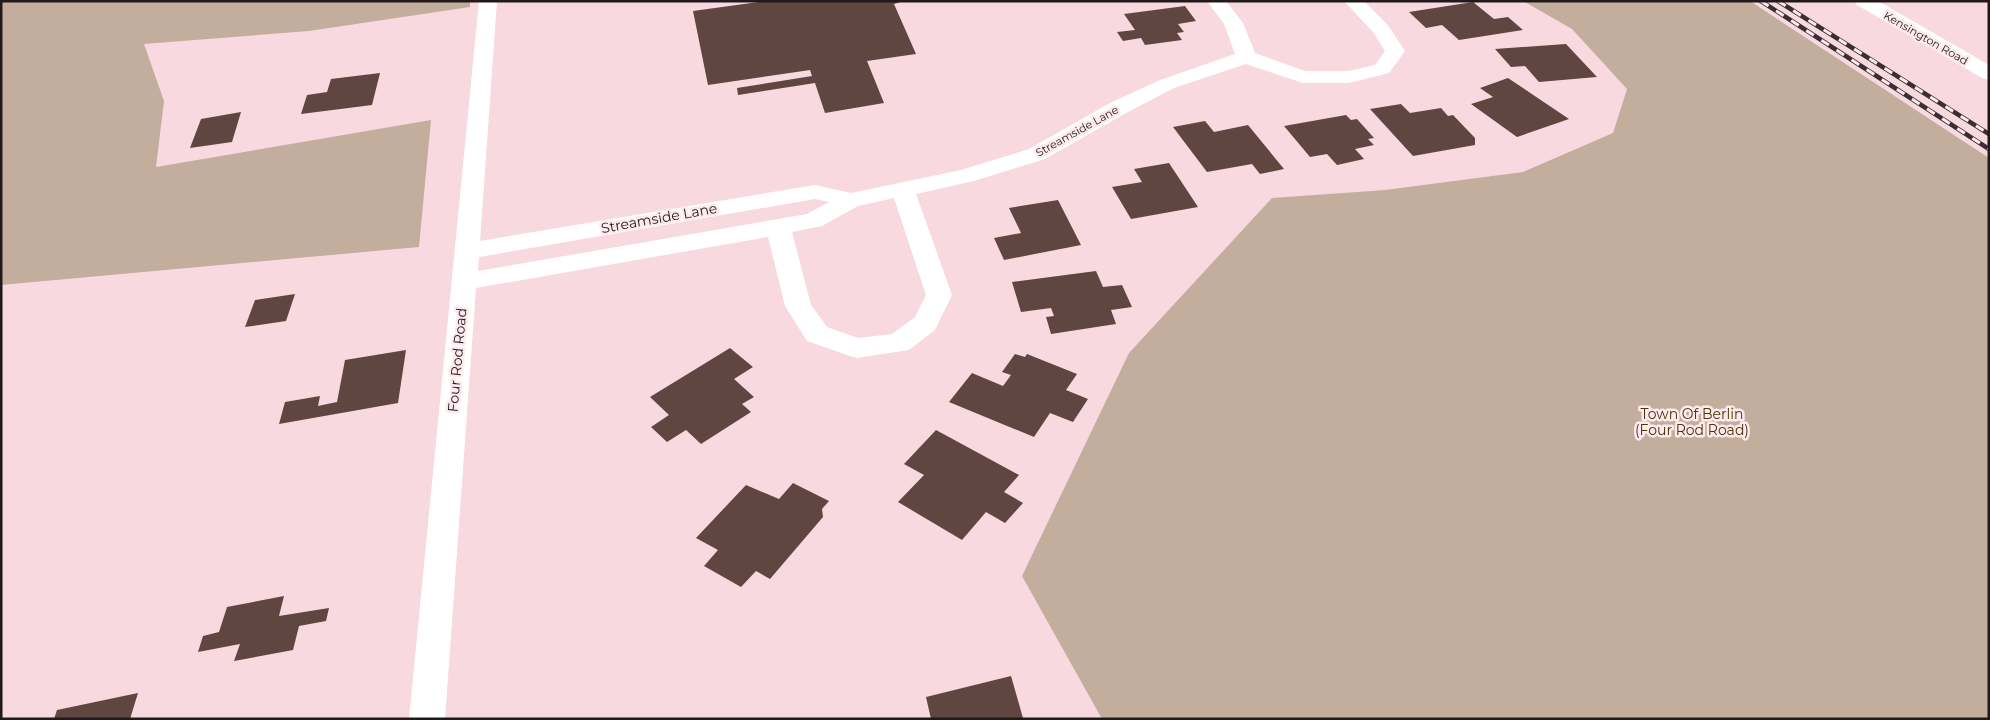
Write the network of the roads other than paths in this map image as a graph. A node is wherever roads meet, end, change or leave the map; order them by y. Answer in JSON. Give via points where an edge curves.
{"nodes":[{"id":1,"x":488,"y":1,"type":"edge"},
{"id":2,"x":1216,"y":1,"type":"edge"},
{"id":3,"x":1353,"y":1,"type":"edge"},
{"id":4,"x":1864,"y":1,"type":"edge"},
{"id":5,"x":1246,"y":57,"type":"junction"},
{"id":6,"x":1989,"y":74,"type":"edge"},
{"id":7,"x":903,"y":190,"type":"junction"},
{"id":8,"x":851,"y":200,"type":"junction"},
{"id":9,"x":778,"y":227,"type":"junction"},
{"id":10,"x":467,"y":251,"type":"junction"},
{"id":11,"x":464,"y":282,"type":"junction"},
{"id":12,"x":427,"y":719,"type":"edge"}],
"edges":[{"from":1,"to":10,"type":"street","name":"Four Rod Road"},
{"from":2,"to":5,"type":"street","via":[[1234,24]]},
{"from":3,"to":5,"type":"street","via":[[1380,28],[1395,51],[1382,69],[1349,77],[1303,77]]},
{"from":4,"to":6,"type":"street","name":"Kensington Road"},
{"from":5,"to":7,"type":"street","name":"Streamside Lane","via":[[1167,84],[1037,154],[966,176]]},
{"from":7,"to":8,"type":"street","name":"Streamside Lane"},
{"from":7,"to":9,"type":"street","via":[[939,295],[926,323],[899,343],[857,348],[817,334],[798,306]]},
{"from":8,"to":9,"type":"street","name":"Streamside Lane","via":[[813,221]]},
{"from":8,"to":10,"type":"street","name":"Streamside Lane","via":[[815,192]]},
{"from":9,"to":11,"type":"street","name":"Streamside Lane"},
{"from":10,"to":11,"type":"street","name":"Four Rod Road"},
{"from":11,"to":12,"type":"street","name":"Four Rod Road"}]}
